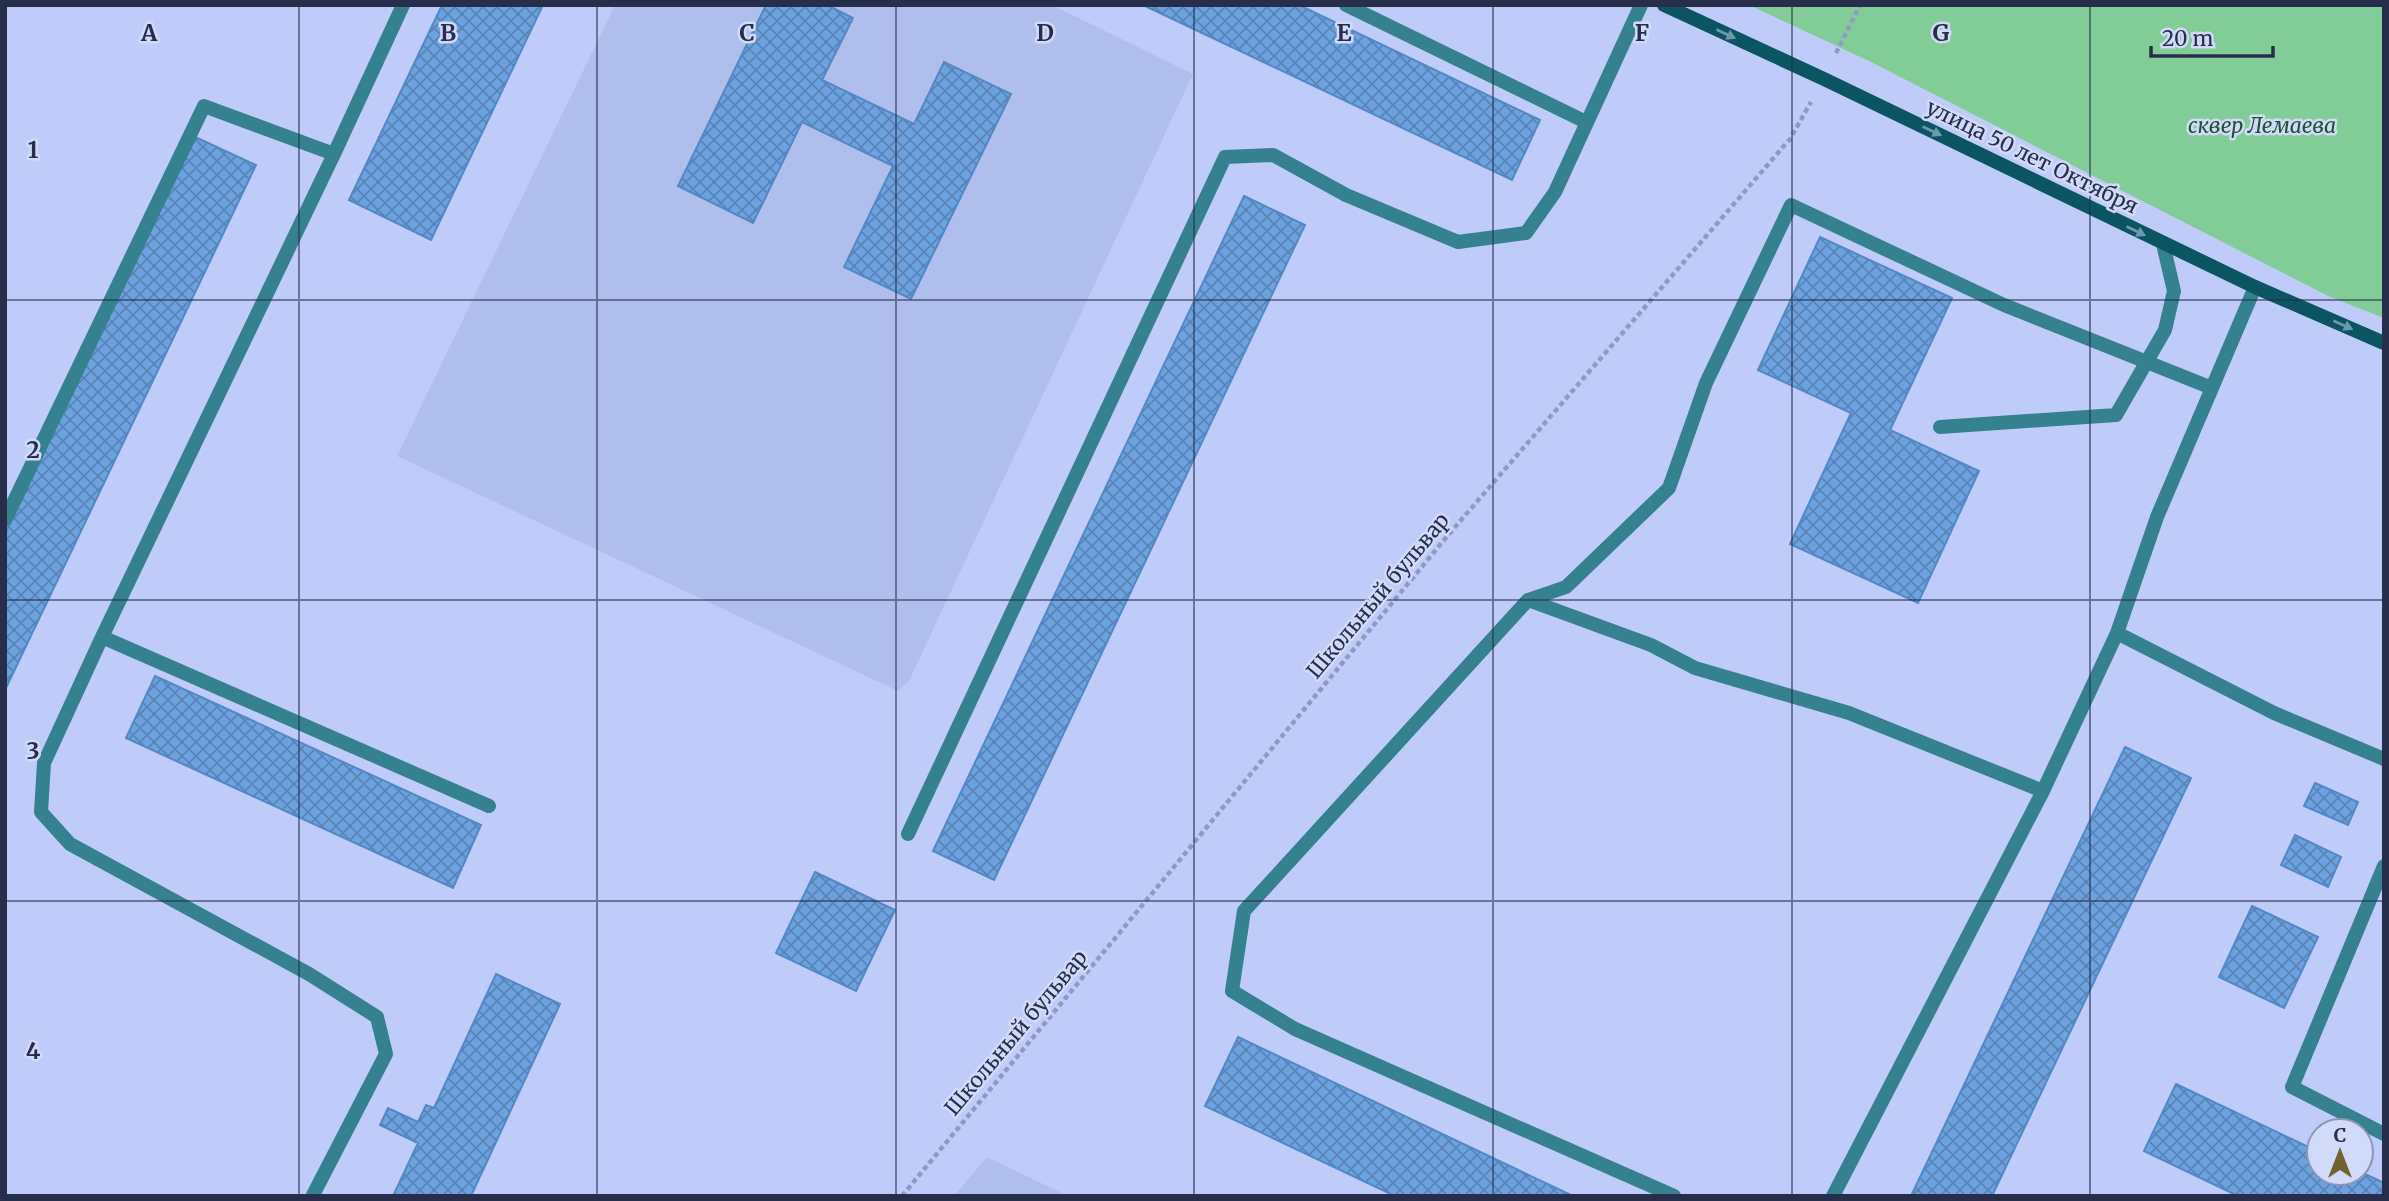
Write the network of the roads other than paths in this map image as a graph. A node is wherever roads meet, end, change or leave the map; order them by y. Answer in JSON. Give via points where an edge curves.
{"nodes":[{"id":1,"x":403,"y":5,"type":"edge"},
{"id":2,"x":1346,"y":5,"type":"edge"},
{"id":3,"x":1642,"y":5,"type":"edge"},
{"id":4,"x":1664,"y":5,"type":"edge"},
{"id":5,"x":1586,"y":122,"type":"junction"},
{"id":6,"x":334,"y":154,"type":"junction"},
{"id":7,"x":2163,"y":244,"type":"junction"},
{"id":8,"x":2255,"y":287,"type":"junction"},
{"id":9,"x":2384,"y":343,"type":"edge"},
{"id":10,"x":2147,"y":362,"type":"junction"},
{"id":11,"x":2212,"y":388,"type":"junction"},
{"id":12,"x":1940,"y":427,"type":"dead end"},
{"id":13,"x":5,"y":520,"type":"edge"},
{"id":14,"x":1528,"y":600,"type":"junction"},
{"id":15,"x":2117,"y":634,"type":"junction"},
{"id":16,"x":102,"y":637,"type":"junction"},
{"id":17,"x":2384,"y":759,"type":"edge"},
{"id":18,"x":2043,"y":791,"type":"junction"},
{"id":19,"x":489,"y":806,"type":"dead end"},
{"id":20,"x":908,"y":834,"type":"dead end"},
{"id":21,"x":2384,"y":866,"type":"edge"},
{"id":22,"x":2384,"y":1134,"type":"edge"},
{"id":23,"x":313,"y":1195,"type":"edge"},
{"id":24,"x":1674,"y":1196,"type":"edge"},
{"id":25,"x":1833,"y":1196,"type":"edge"}],
"edges":[{"from":1,"to":6,"type":"lane"},
{"from":2,"to":5,"type":"lane"},
{"from":3,"to":5,"type":"lane"},
{"from":4,"to":7,"type":"street","name":"улица 50 лет Октября","one_way":true},
{"from":5,"to":20,"type":"lane","via":[[1555,192],[1525,233],[1458,242],[1346,195],[1273,155],[1225,157]]},
{"from":6,"to":13,"type":"lane","via":[[204,106]]},
{"from":6,"to":16,"type":"lane"},
{"from":7,"to":8,"type":"street","name":"улица 50 лет Октября"},
{"from":7,"to":10,"type":"lane","via":[[2174,291],[2165,330]]},
{"from":8,"to":9,"type":"street","name":"улица 50 лет Октября","one_way":true},
{"from":8,"to":11,"type":"lane"},
{"from":10,"to":11,"type":"lane"},
{"from":10,"to":12,"type":"lane","via":[[2116,415]]},
{"from":10,"to":14,"type":"lane","via":[[2004,305],[1791,205],[1706,383],[1670,488],[1566,587]]},
{"from":11,"to":15,"type":"lane","via":[[2157,517]]},
{"from":14,"to":18,"type":"lane","via":[[1651,645],[1695,668],[1849,713]]},
{"from":14,"to":24,"type":"lane","via":[[1244,911],[1232,991],[1295,1029]]},
{"from":15,"to":17,"type":"lane","via":[[2274,713]]},
{"from":15,"to":18,"type":"lane"},
{"from":16,"to":19,"type":"lane"},
{"from":16,"to":23,"type":"lane","via":[[44,763],[41,812],[70,844],[309,974],[377,1017],[386,1054]]},
{"from":18,"to":25,"type":"lane"},
{"from":21,"to":22,"type":"lane","via":[[2292,1087]]}]}
